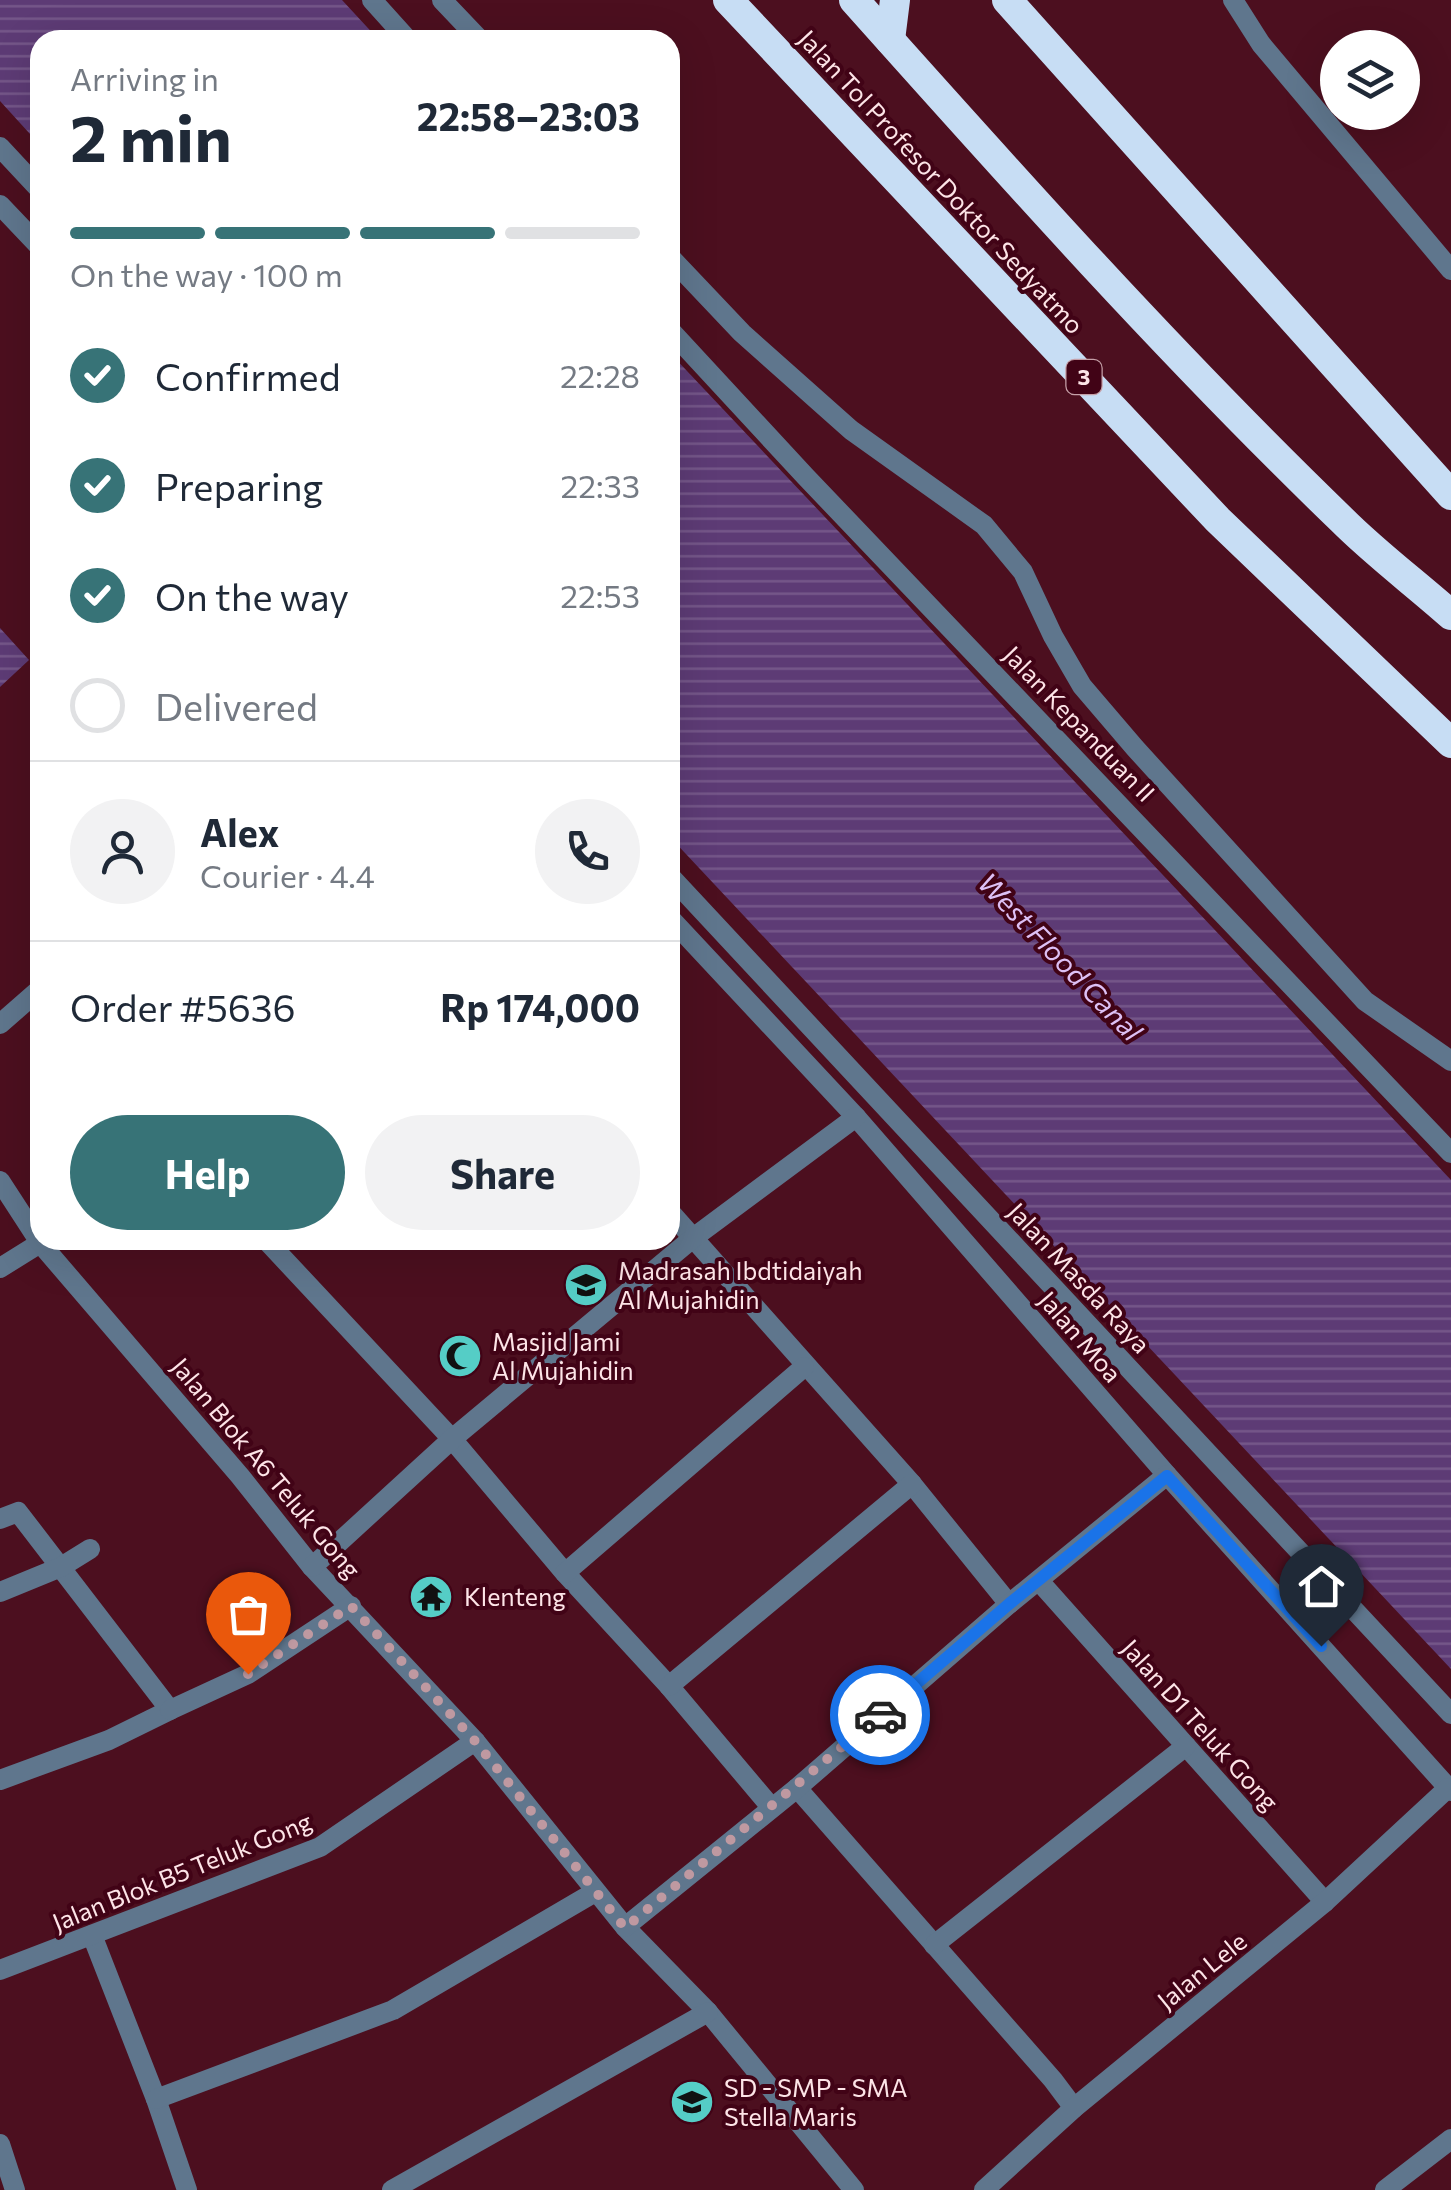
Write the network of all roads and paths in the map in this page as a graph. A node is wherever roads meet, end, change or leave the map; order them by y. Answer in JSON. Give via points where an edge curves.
{"nodes":[{"id":1,"x":372,"y":0,"type":"edge"},
{"id":2,"x":442,"y":0,"type":"edge"},
{"id":3,"x":728,"y":0,"type":"edge"},
{"id":4,"x":854,"y":0,"type":"edge"},
{"id":5,"x":895,"y":0,"type":"edge"},
{"id":6,"x":1007,"y":0,"type":"edge"},
{"id":7,"x":1233,"y":0,"type":"edge"},
{"id":8,"x":399,"y":30,"type":"edge"},
{"id":9,"x":470,"y":30,"type":"edge"},
{"id":10,"x":890,"y":40,"type":"junction"},
{"id":11,"x":0,"y":147,"type":"edge"},
{"id":12,"x":30,"y":179,"type":"edge"},
{"id":13,"x":0,"y":205,"type":"edge"},
{"id":14,"x":30,"y":237,"type":"edge"},
{"id":15,"x":680,"y":268,"type":"edge"},
{"id":16,"x":1451,"y":270,"type":"edge"},
{"id":17,"x":680,"y":341,"type":"edge"},
{"id":18,"x":1451,"y":495,"type":"edge"},
{"id":19,"x":1451,"y":614,"type":"edge"},
{"id":20,"x":1451,"y":743,"type":"edge"},
{"id":21,"x":680,"y":887,"type":"edge"},
{"id":22,"x":680,"y":929,"type":"edge"},
{"id":23,"x":30,"y":998,"type":"edge"},
{"id":24,"x":0,"y":1024,"type":"edge"},
{"id":25,"x":1451,"y":1061,"type":"edge"},
{"id":26,"x":856,"y":1118,"type":"junction"},
{"id":27,"x":1451,"y":1153,"type":"edge"},
{"id":28,"x":0,"y":1181,"type":"edge"},
{"id":29,"x":680,"y":1223,"type":"edge"},
{"id":30,"x":30,"y":1224,"type":"edge"},
{"id":31,"x":693,"y":1238,"type":"junction"},
{"id":32,"x":680,"y":1249,"type":"edge"},
{"id":33,"x":30,"y":1250,"type":"edge"},
{"id":34,"x":50,"y":1250,"type":"edge"},
{"id":35,"x":275,"y":1250,"type":"edge"},
{"id":36,"x":679,"y":1250,"type":"edge"},
{"id":37,"x":0,"y":1268,"type":"edge"},
{"id":38,"x":804,"y":1367,"type":"junction"},
{"id":39,"x":452,"y":1439,"type":"junction"},
{"id":40,"x":1167,"y":1476,"type":"junction"},
{"id":41,"x":912,"y":1484,"type":"junction"},
{"id":42,"x":0,"y":1519,"type":"edge"},
{"id":43,"x":90,"y":1549,"type":"dead end"},
{"id":44,"x":61,"y":1567,"type":"junction"},
{"id":45,"x":312,"y":1567,"type":"junction"},
{"id":46,"x":565,"y":1573,"type":"junction"},
{"id":47,"x":1039,"y":1581,"type":"junction"},
{"id":48,"x":0,"y":1592,"type":"edge"},
{"id":49,"x":1009,"y":1604,"type":"junction"},
{"id":50,"x":351,"y":1606,"type":"junction"},
{"id":51,"x":670,"y":1686,"type":"junction"},
{"id":52,"x":170,"y":1710,"type":"junction"},
{"id":53,"x":1451,"y":1714,"type":"edge"},
{"id":54,"x":475,"y":1741,"type":"junction"},
{"id":55,"x":1186,"y":1746,"type":"junction"},
{"id":56,"x":0,"y":1780,"type":"edge"},
{"id":57,"x":797,"y":1788,"type":"junction"},
{"id":58,"x":1450,"y":1790,"type":"edge"},
{"id":59,"x":772,"y":1808,"type":"junction"},
{"id":60,"x":596,"y":1892,"type":"junction"},
{"id":61,"x":1325,"y":1902,"type":"junction"},
{"id":62,"x":625,"y":1928,"type":"junction"},
{"id":63,"x":92,"y":1935,"type":"junction"},
{"id":64,"x":934,"y":1945,"type":"junction"},
{"id":65,"x":0,"y":1970,"type":"edge"},
{"id":66,"x":708,"y":2012,"type":"junction"},
{"id":67,"x":156,"y":2099,"type":"junction"},
{"id":68,"x":1074,"y":2108,"type":"junction"},
{"id":69,"x":0,"y":2144,"type":"edge"},
{"id":70,"x":1449,"y":2146,"type":"edge"},
{"id":71,"x":16,"y":2190,"type":"edge"},
{"id":72,"x":187,"y":2190,"type":"edge"},
{"id":73,"x":392,"y":2190,"type":"edge"},
{"id":74,"x":854,"y":2190,"type":"edge"},
{"id":75,"x":984,"y":2190,"type":"edge"},
{"id":76,"x":1385,"y":2190,"type":"edge"}],
"edges":[{"from":1,"to":8,"type":"street"},
{"from":2,"to":9,"type":"street"},
{"from":3,"to":20,"type":"highway","name":"Jalan Tol Profesor Doktor Sedyatmo","number":"3","via":[[1218,520]]},
{"from":4,"to":10,"type":"highway"},
{"from":5,"to":10,"type":"highway"},
{"from":6,"to":18,"type":"highway"},
{"from":7,"to":16,"type":"street","via":[[1262,44]]},
{"from":10,"to":19,"type":"highway","via":[[1232,409],[1344,523]]},
{"from":11,"to":12,"type":"street"},
{"from":13,"to":14,"type":"street"},
{"from":15,"to":25,"type":"street","name":"Jalan Kepanduan II","via":[[851,430],[984,525],[1023,572],[1082,686],[1135,748],[1365,1001]]},
{"from":17,"to":27,"type":"street","name":"Jalan Kepanduan II"},
{"from":21,"to":53,"type":"street","name":"Jalan Masda Raya"},
{"from":22,"to":26,"type":"street","name":"Jalan Moa"},
{"from":23,"to":24,"type":"street"},
{"from":26,"to":31,"type":"street"},
{"from":26,"to":40,"type":"street","name":"Jalan Moa"},
{"from":28,"to":30,"type":"street","name":"Jalan Blok A6 Teluk Gong"},
{"from":29,"to":31,"type":"street"},
{"from":31,"to":32,"type":"street"},
{"from":31,"to":38,"type":"street"},
{"from":33,"to":37,"type":"street"},
{"from":34,"to":45,"type":"street","name":"Jalan Blok A6 Teluk Gong"},
{"from":35,"to":39,"type":"street"},
{"from":36,"to":39,"type":"street"},
{"from":38,"to":41,"type":"street"},
{"from":38,"to":46,"type":"street"},
{"from":39,"to":45,"type":"street"},
{"from":39,"to":46,"type":"street"},
{"from":40,"to":47,"type":"street"},
{"from":40,"to":58,"type":"street","name":"Jalan Moa"},
{"from":41,"to":49,"type":"street"},
{"from":41,"to":51,"type":"street"},
{"from":42,"to":44,"type":"street","via":[[18,1512]]},
{"from":43,"to":44,"type":"street"},
{"from":44,"to":48,"type":"street"},
{"from":44,"to":52,"type":"street"},
{"from":45,"to":50,"type":"street","name":"Jalan Blok A6 Teluk Gong"},
{"from":46,"to":51,"type":"street"},
{"from":47,"to":49,"type":"street"},
{"from":47,"to":55,"type":"street","name":"Jalan D1 Teluk Gong"},
{"from":49,"to":57,"type":"street"},
{"from":50,"to":52,"type":"street","via":[[248,1674]]},
{"from":50,"to":54,"type":"street","name":"Jalan Blok A6 Teluk Gong"},
{"from":51,"to":59,"type":"street"},
{"from":52,"to":56,"type":"street"},
{"from":54,"to":60,"type":"street","name":"Jalan Blok A6 Teluk Gong"},
{"from":54,"to":63,"type":"street","name":"Jalan Blok B5 Teluk Gong","via":[[320,1847]]},
{"from":55,"to":61,"type":"street","name":"Jalan D1 Teluk Gong"},
{"from":55,"to":64,"type":"street"},
{"from":57,"to":59,"type":"street"},
{"from":57,"to":64,"type":"street"},
{"from":58,"to":61,"type":"street","name":"Jalan Lele"},
{"from":59,"to":62,"type":"street"},
{"from":60,"to":62,"type":"street","name":"Jalan Blok A6 Teluk Gong"},
{"from":60,"to":67,"type":"street","via":[[393,2010]]},
{"from":61,"to":68,"type":"street","name":"Jalan Lele"},
{"from":62,"to":66,"type":"street","name":"Jalan Blok A6 Teluk Gong"},
{"from":63,"to":65,"type":"street","name":"Jalan Blok B5 Teluk Gong"},
{"from":63,"to":67,"type":"street"},
{"from":64,"to":68,"type":"street"},
{"from":66,"to":73,"type":"street"},
{"from":66,"to":74,"type":"street","name":"Jalan Blok A6 Teluk Gong"},
{"from":67,"to":72,"type":"street"},
{"from":68,"to":75,"type":"street","name":"Jalan Lele"},
{"from":69,"to":71,"type":"street"},
{"from":70,"to":76,"type":"street"}]}
